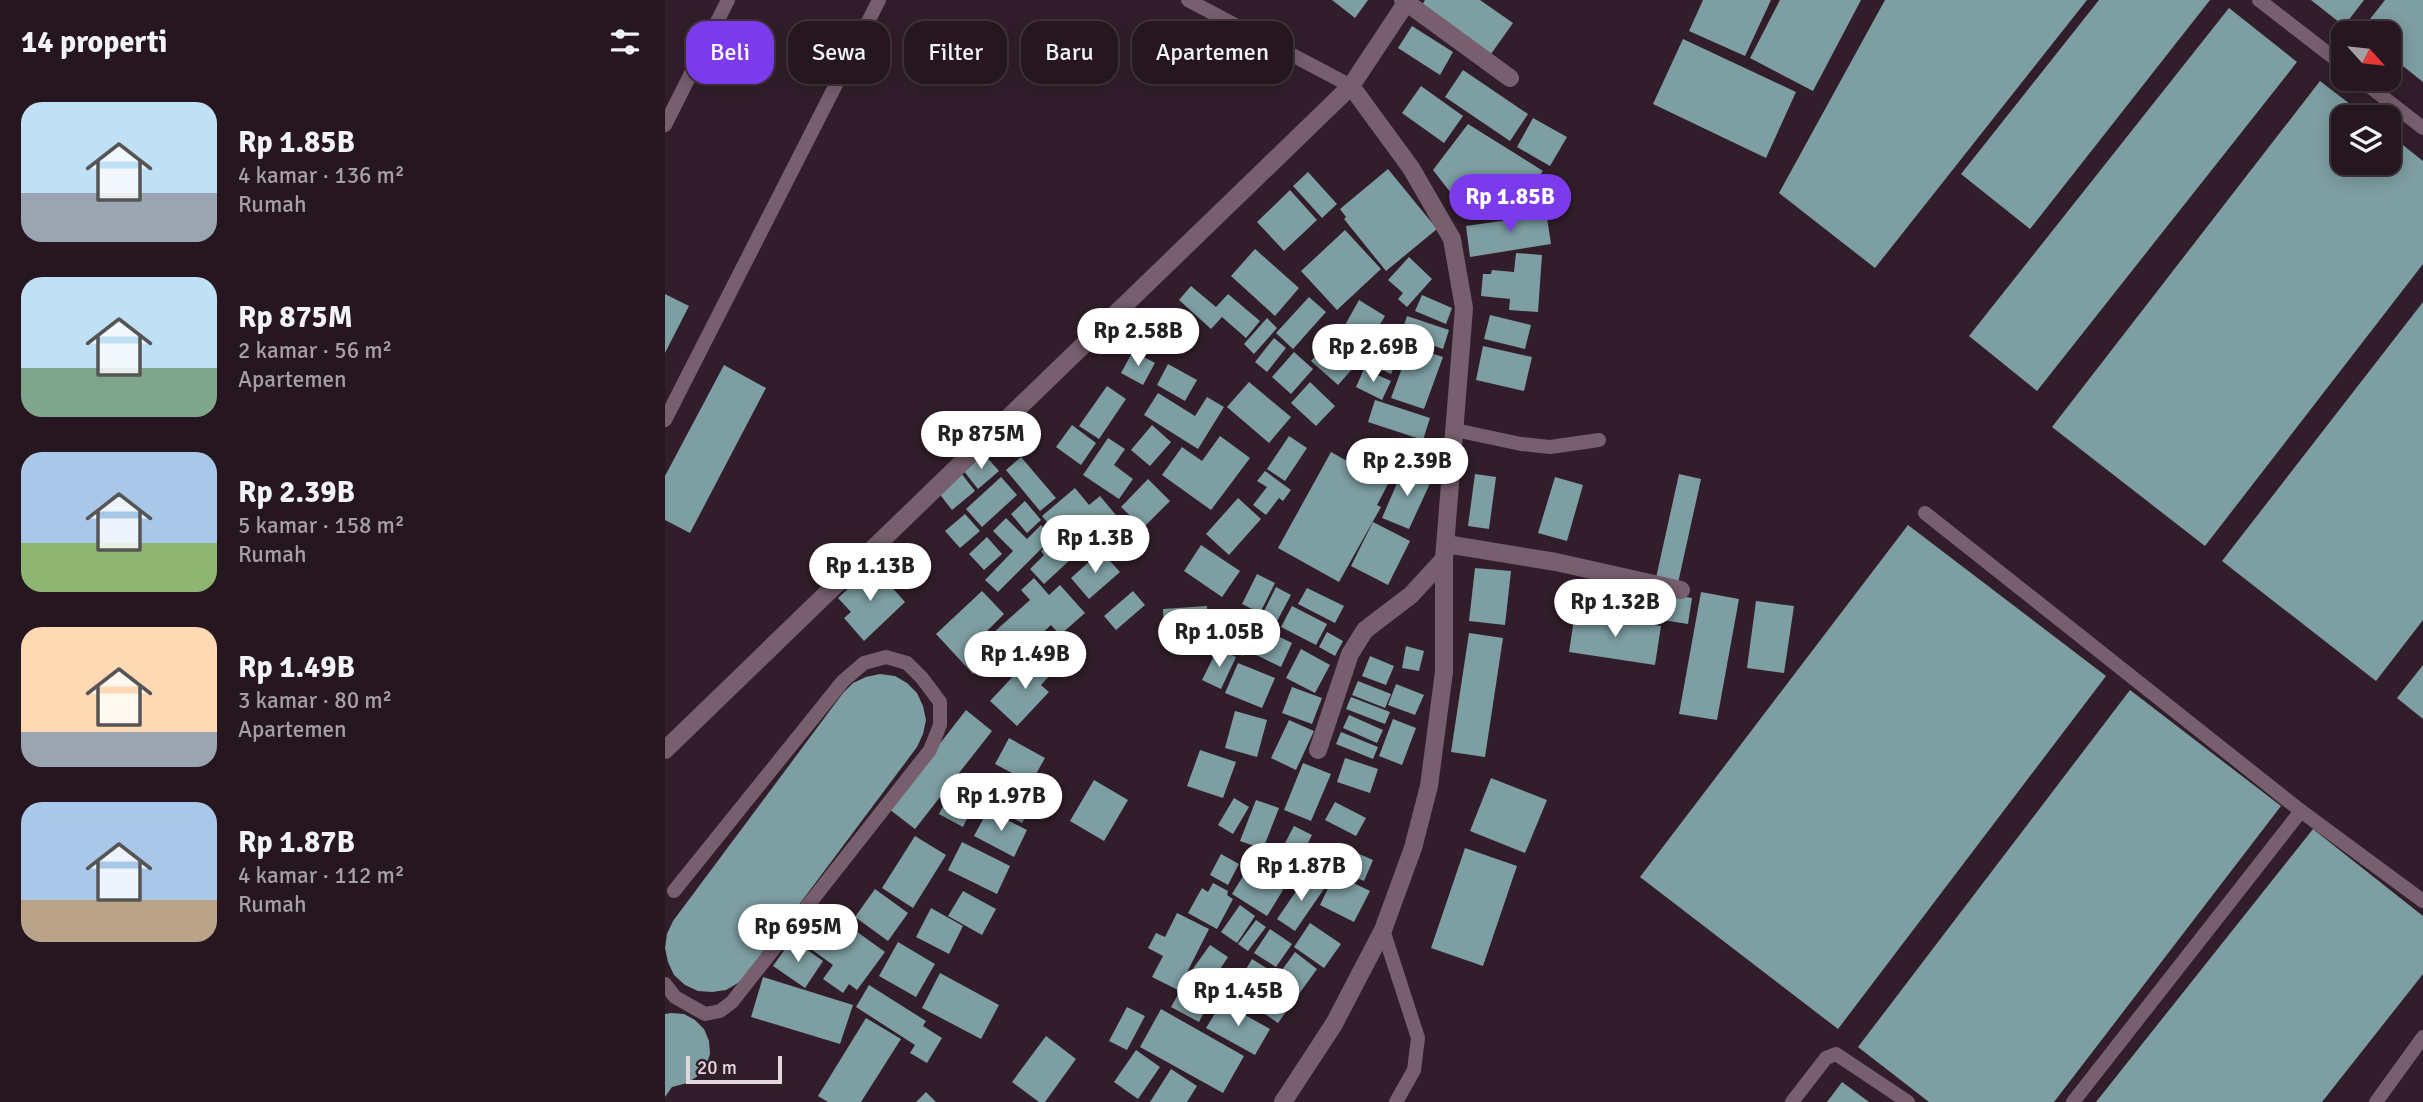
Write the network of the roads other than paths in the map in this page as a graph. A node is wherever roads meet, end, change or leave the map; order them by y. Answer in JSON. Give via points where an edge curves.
{"nodes":[{"id":1,"x":729,"y":0,"type":"edge"},
{"id":2,"x":879,"y":0,"type":"edge"},
{"id":3,"x":1188,"y":0,"type":"edge"},
{"id":4,"x":2259,"y":0,"type":"edge"},
{"id":5,"x":1406,"y":1,"type":"edge"},
{"id":6,"x":2331,"y":56,"type":"edge"},
{"id":7,"x":1510,"y":78,"type":"dead end"},
{"id":8,"x":1351,"y":86,"type":"junction"},
{"id":9,"x":2375,"y":91,"type":"edge"},
{"id":10,"x":665,"y":125,"type":"edge"},
{"id":11,"x":2423,"y":128,"type":"edge"},
{"id":12,"x":665,"y":420,"type":"edge"},
{"id":13,"x":1454,"y":430,"type":"junction"},
{"id":14,"x":1598,"y":440,"type":"dead end"},
{"id":15,"x":1925,"y":513,"type":"dead end"},
{"id":16,"x":1445,"y":552,"type":"junction"},
{"id":17,"x":1681,"y":590,"type":"dead end"},
{"id":18,"x":665,"y":750,"type":"edge"},
{"id":19,"x":1318,"y":750,"type":"dead end"},
{"id":20,"x":2301,"y":811,"type":"junction"},
{"id":21,"x":674,"y":891,"type":"dead end"},
{"id":22,"x":2423,"y":901,"type":"edge"},
{"id":23,"x":1383,"y":930,"type":"junction"},
{"id":24,"x":665,"y":985,"type":"edge"},
{"id":25,"x":2423,"y":1037,"type":"edge"},
{"id":26,"x":1283,"y":1102,"type":"edge"},
{"id":27,"x":1396,"y":1102,"type":"edge"},
{"id":28,"x":1793,"y":1102,"type":"edge"},
{"id":29,"x":1908,"y":1102,"type":"edge"},
{"id":30,"x":2073,"y":1102,"type":"edge"},
{"id":31,"x":2376,"y":1102,"type":"edge"}],
"edges":[{"from":1,"to":10,"type":"lane"},
{"from":2,"to":12,"type":"lane"},
{"from":3,"to":8,"type":"lane"},
{"from":4,"to":6,"type":"lane"},
{"from":5,"to":7,"type":"street"},
{"from":5,"to":8,"type":"street"},
{"from":8,"to":13,"type":"street","via":[[1411,168],[1452,239],[1464,308]]},
{"from":8,"to":18,"type":"street"},
{"from":9,"to":11,"type":"lane"},
{"from":13,"to":14,"type":"lane","via":[[1550,447]]},
{"from":13,"to":16,"type":"street"},
{"from":15,"to":20,"type":"lane"},
{"from":16,"to":17,"type":"street","via":[[1556,562]]},
{"from":16,"to":19,"type":"street","via":[[1411,595],[1365,630],[1350,654]]},
{"from":16,"to":23,"type":"street","via":[[1444,673],[1429,786],[1413,848]]},
{"from":20,"to":22,"type":"lane"},
{"from":20,"to":30,"type":"lane"},
{"from":21,"to":24,"type":"lane","via":[[843,681],[864,663],[886,657],[907,663],[922,678],[940,702],[940,725],[930,750],[732,1002],[705,1014],[675,997]]},
{"from":23,"to":26,"type":"street","via":[[1335,1024]]},
{"from":23,"to":27,"type":"lane","via":[[1418,1038],[1413,1070]]},
{"from":25,"to":31,"type":"lane"},
{"from":28,"to":29,"type":"lane","via":[[1826,1058],[1836,1054]]}]}
